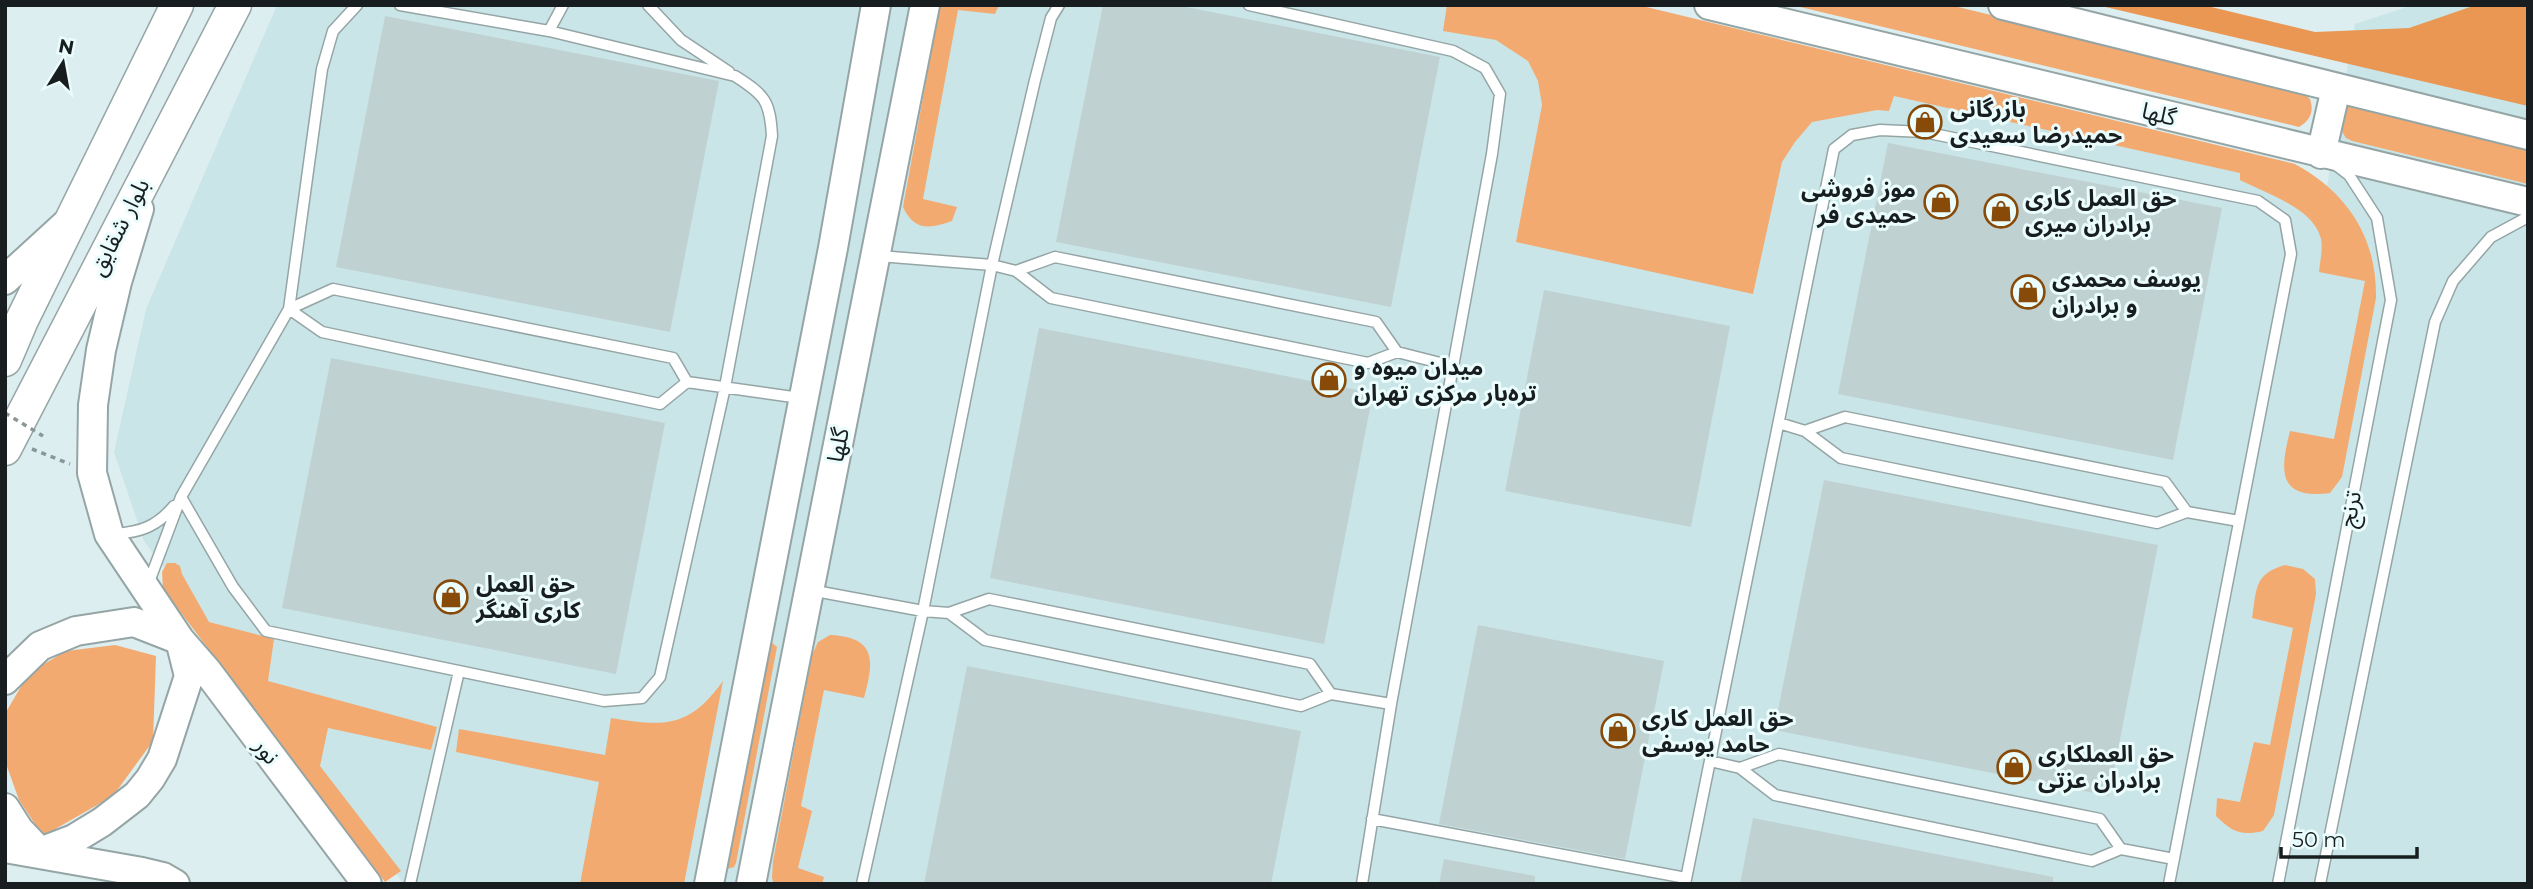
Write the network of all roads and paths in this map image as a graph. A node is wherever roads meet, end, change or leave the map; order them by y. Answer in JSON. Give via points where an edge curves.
{"nodes":[{"id":1,"x":177,"y":5,"type":"edge"},
{"id":2,"x":235,"y":5,"type":"edge"},
{"id":3,"x":357,"y":5,"type":"edge"},
{"id":4,"x":400,"y":5,"type":"edge"},
{"id":5,"x":563,"y":5,"type":"edge"},
{"id":6,"x":649,"y":5,"type":"edge"},
{"id":7,"x":876,"y":5,"type":"edge"},
{"id":8,"x":925,"y":5,"type":"edge"},
{"id":9,"x":1059,"y":5,"type":"edge"},
{"id":10,"x":1249,"y":5,"type":"edge"},
{"id":11,"x":1709,"y":5,"type":"edge"},
{"id":12,"x":2003,"y":5,"type":"edge"},
{"id":13,"x":548,"y":32,"type":"junction"},
{"id":14,"x":735,"y":76,"type":"junction"},
{"id":15,"x":2336,"y":88,"type":"junction"},
{"id":16,"x":2528,"y":135,"type":"edge"},
{"id":17,"x":2321,"y":154,"type":"junction"},
{"id":18,"x":154,"y":159,"type":"junction"},
{"id":19,"x":2528,"y":202,"type":"edge"},
{"id":20,"x":75,"y":216,"type":"junction"},
{"id":21,"x":2528,"y":217,"type":"edge"},
{"id":22,"x":833,"y":248,"type":"junction"},
{"id":23,"x":875,"y":256,"type":"junction"},
{"id":24,"x":992,"y":265,"type":"junction"},
{"id":25,"x":1016,"y":271,"type":"junction"},
{"id":26,"x":5,"y":280,"type":"edge"},
{"id":27,"x":289,"y":309,"type":"junction"},
{"id":28,"x":1397,"y":352,"type":"junction"},
{"id":29,"x":5,"y":360,"type":"edge"},
{"id":30,"x":1452,"y":366,"type":"junction"},
{"id":31,"x":687,"y":382,"type":"junction"},
{"id":32,"x":724,"y":387,"type":"junction"},
{"id":33,"x":804,"y":398,"type":"junction"},
{"id":34,"x":845,"y":408,"type":"junction"},
{"id":35,"x":5,"y":412,"type":"edge"},
{"id":36,"x":1779,"y":424,"type":"junction"},
{"id":37,"x":1805,"y":430,"type":"junction"},
{"id":38,"x":43,"y":436,"type":"dead end"},
{"id":39,"x":18,"y":449,"type":"edge"},
{"id":40,"x":92,"y":473,"type":"junction"},
{"id":41,"x":181,"y":497,"type":"junction"},
{"id":42,"x":2187,"y":512,"type":"junction"},
{"id":43,"x":2239,"y":521,"type":"junction"},
{"id":44,"x":109,"y":534,"type":"junction"},
{"id":45,"x":768,"y":581,"type":"junction"},
{"id":46,"x":147,"y":589,"type":"junction"},
{"id":47,"x":809,"y":590,"type":"junction"},
{"id":48,"x":923,"y":611,"type":"junction"},
{"id":49,"x":949,"y":613,"type":"junction"},
{"id":50,"x":174,"y":629,"type":"junction"},
{"id":51,"x":459,"y":671,"type":"junction"},
{"id":52,"x":5,"y":680,"type":"edge"},
{"id":53,"x":1331,"y":694,"type":"junction"},
{"id":54,"x":1391,"y":704,"type":"junction"},
{"id":55,"x":1710,"y":761,"type":"junction"},
{"id":56,"x":1740,"y":768,"type":"junction"},
{"id":57,"x":5,"y":808,"type":"edge"},
{"id":58,"x":1372,"y":819,"type":"junction"},
{"id":59,"x":5,"y":848,"type":"edge"},
{"id":60,"x":2121,"y":849,"type":"junction"},
{"id":61,"x":40,"y":852,"type":"junction"},
{"id":62,"x":2174,"y":859,"type":"junction"},
{"id":63,"x":1685,"y":881,"type":"edge"},
{"id":64,"x":175,"y":884,"type":"edge"},
{"id":65,"x":367,"y":884,"type":"edge"},
{"id":66,"x":410,"y":884,"type":"edge"},
{"id":67,"x":709,"y":884,"type":"edge"},
{"id":68,"x":751,"y":884,"type":"edge"},
{"id":69,"x":862,"y":884,"type":"edge"},
{"id":70,"x":1362,"y":884,"type":"edge"},
{"id":71,"x":2169,"y":884,"type":"edge"},
{"id":72,"x":2278,"y":884,"type":"edge"},
{"id":73,"x":2320,"y":884,"type":"edge"}],
"edges":[{"from":1,"to":20,"type":"main road","name":"بلوار شقایق"},
{"from":2,"to":18,"type":"main road","name":"بلوار شقایق"},
{"from":3,"to":27,"type":"lane","via":[[333,31],[322,69]]},
{"from":4,"to":13,"type":"lane"},
{"from":5,"to":13,"type":"lane"},
{"from":6,"to":14,"type":"lane","via":[[681,40]]},
{"from":7,"to":22,"type":"street","name":"گلها"},
{"from":8,"to":23,"type":"street","name":"گلها"},
{"from":9,"to":24,"type":"lane","via":[[1051,18],[1035,80]]},
{"from":10,"to":30,"type":"lane","via":[[1453,51],[1485,68],[1500,94]]},
{"from":11,"to":17,"type":"street","name":"گلها"},
{"from":12,"to":15,"type":"street"},
{"from":13,"to":14,"type":"lane"},
{"from":14,"to":32,"type":"lane","via":[[759,91],[771,112],[772,136]]},
{"from":15,"to":16,"type":"street"},
{"from":15,"to":17,"type":"street"},
{"from":17,"to":19,"type":"street","name":"گلها"},
{"from":17,"to":72,"type":"lane","name":"ترنج","via":[[2349,175],[2377,218],[2391,300]]},
{"from":18,"to":39,"type":"main road","name":"بلوار شقایق"},
{"from":18,"to":40,"type":"street","via":[[101,350],[93,405]]},
{"from":20,"to":26,"type":"street"},
{"from":20,"to":29,"type":"main road","name":"بلوار شقایق"},
{"from":21,"to":73,"type":"lane","name":"ترنج","via":[[2491,237],[2453,281],[2435,322]]},
{"from":22,"to":23,"type":"street"},
{"from":22,"to":33,"type":"street","name":"گلها"},
{"from":23,"to":24,"type":"lane"},
{"from":23,"to":34,"type":"street","name":"گلها"},
{"from":24,"to":25,"type":"lane"},
{"from":24,"to":48,"type":"lane"},
{"from":25,"to":28,"type":"lane","via":[[1051,298],[1368,363]]},
{"from":25,"to":28,"type":"lane","via":[[1055,257],[1376,322]]},
{"from":27,"to":31,"type":"lane","via":[[322,332],[660,404]]},
{"from":27,"to":31,"type":"lane","via":[[333,289],[673,358]]},
{"from":27,"to":41,"type":"lane"},
{"from":28,"to":30,"type":"lane"},
{"from":30,"to":54,"type":"lane"},
{"from":31,"to":32,"type":"lane"},
{"from":32,"to":33,"type":"lane"},
{"from":32,"to":51,"type":"lane","via":[[660,677],[642,698],[604,701]]},
{"from":33,"to":34,"type":"street"},
{"from":33,"to":45,"type":"street","name":"گلها"},
{"from":34,"to":47,"type":"street","name":"گلها"},
{"from":35,"to":38,"type":"path","bridge":true},
{"from":36,"to":37,"type":"lane"},
{"from":36,"to":43,"type":"lane","via":[[1834,149],[1852,135],[1880,130],[1924,132],[2258,201],[2285,220],[2291,254]]},
{"from":36,"to":55,"type":"lane"},
{"from":37,"to":42,"type":"lane","via":[[1841,458],[2157,523]]},
{"from":37,"to":42,"type":"lane","via":[[1845,416],[2165,482]]},
{"from":39,"to":40,"type":"path"},
{"from":40,"to":44,"type":"street"},
{"from":41,"to":44,"type":"lane","via":[[160,521],[133,533]]},
{"from":41,"to":46,"type":"lane"},
{"from":41,"to":51,"type":"lane","via":[[233,587],[266,631]]},
{"from":42,"to":43,"type":"lane"},
{"from":43,"to":62,"type":"lane"},
{"from":44,"to":46,"type":"street"},
{"from":45,"to":47,"type":"street"},
{"from":45,"to":67,"type":"street","name":"گلها"},
{"from":46,"to":50,"type":"street"},
{"from":47,"to":48,"type":"lane"},
{"from":47,"to":68,"type":"street","name":"گلها"},
{"from":48,"to":49,"type":"lane"},
{"from":48,"to":69,"type":"lane"},
{"from":49,"to":53,"type":"lane","via":[[985,640],[998,643],[1301,706]]},
{"from":49,"to":53,"type":"lane","via":[[989,599],[1310,664]]},
{"from":50,"to":52,"type":"street","via":[[134,622],[76,631],[40,646]]},
{"from":50,"to":61,"type":"street","via":[[189,677],[162,758],[150,779],[102,822]]},
{"from":50,"to":65,"type":"street","name":"نور"},
{"from":51,"to":66,"type":"lane"},
{"from":53,"to":54,"type":"lane"},
{"from":54,"to":58,"type":"lane"},
{"from":55,"to":56,"type":"lane"},
{"from":55,"to":63,"type":"lane"},
{"from":56,"to":60,"type":"lane","via":[[1775,795],[2092,860]]},
{"from":56,"to":60,"type":"lane","via":[[1779,754],[2100,819]]},
{"from":57,"to":61,"type":"street"},
{"from":58,"to":63,"type":"lane"},
{"from":58,"to":70,"type":"lane"},
{"from":59,"to":61,"type":"street"},
{"from":60,"to":62,"type":"lane"},
{"from":61,"to":64,"type":"street","via":[[142,872]]},
{"from":62,"to":71,"type":"lane"}]}
